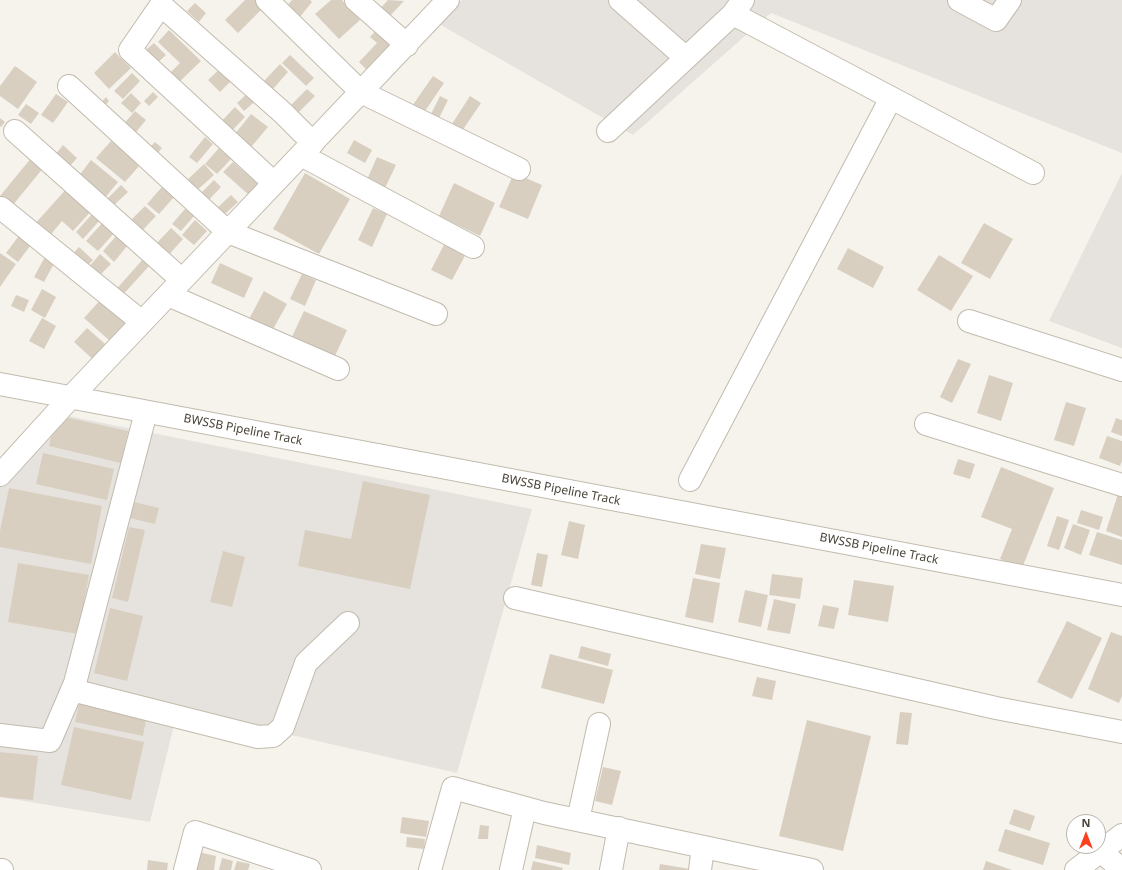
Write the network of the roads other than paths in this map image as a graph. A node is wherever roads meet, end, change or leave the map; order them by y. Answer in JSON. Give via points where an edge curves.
{"nodes":[{"id":1,"x":267,"y":0,"type":"edge"},
{"id":2,"x":356,"y":0,"type":"edge"},
{"id":3,"x":448,"y":0,"type":"edge"},
{"id":4,"x":620,"y":0,"type":"edge"},
{"id":5,"x":959,"y":0,"type":"edge"},
{"id":6,"x":1010,"y":0,"type":"edge"},
{"id":7,"x":738,"y":7,"type":"edge"},
{"id":8,"x":407,"y":45,"type":"junction"},
{"id":9,"x":686,"y":58,"type":"junction"},
{"id":10,"x":69,"y":86,"type":"dead end"},
{"id":11,"x":361,"y":92,"type":"junction"},
{"id":12,"x":891,"y":98,"type":"junction"},
{"id":13,"x":15,"y":131,"type":"dead end"},
{"id":14,"x":608,"y":131,"type":"dead end"},
{"id":15,"x":307,"y":149,"type":"junction"},
{"id":16,"x":519,"y":169,"type":"dead end"},
{"id":17,"x":1033,"y":173,"type":"dead end"},
{"id":18,"x":274,"y":183,"type":"junction"},
{"id":19,"x":1,"y":208,"type":"dead end"},
{"id":20,"x":228,"y":232,"type":"junction"},
{"id":21,"x":473,"y":247,"type":"dead end"},
{"id":22,"x":175,"y":288,"type":"junction"},
{"id":23,"x":436,"y":314,"type":"dead end"},
{"id":24,"x":142,"y":322,"type":"junction"},
{"id":25,"x":969,"y":322,"type":"dead end"},
{"id":26,"x":338,"y":369,"type":"dead end"},
{"id":27,"x":1122,"y":370,"type":"edge"},
{"id":28,"x":0,"y":384,"type":"edge"},
{"id":29,"x":71,"y":397,"type":"junction"},
{"id":30,"x":146,"y":412,"type":"junction"},
{"id":31,"x":926,"y":424,"type":"dead end"},
{"id":32,"x":0,"y":475,"type":"edge"},
{"id":33,"x":690,"y":480,"type":"dead end"},
{"id":34,"x":1122,"y":485,"type":"edge"},
{"id":35,"x":1122,"y":595,"type":"edge"},
{"id":36,"x":515,"y":598,"type":"dead end"},
{"id":37,"x":348,"y":623,"type":"dead end"},
{"id":38,"x":72,"y":690,"type":"junction"},
{"id":39,"x":599,"y":724,"type":"dead end"},
{"id":40,"x":1122,"y":732,"type":"edge"},
{"id":41,"x":0,"y":735,"type":"edge"},
{"id":42,"x":526,"y":808,"type":"junction"},
{"id":43,"x":578,"y":820,"type":"junction"},
{"id":44,"x":620,"y":828,"type":"junction"},
{"id":45,"x":1122,"y":834,"type":"edge"},
{"id":46,"x":703,"y":847,"type":"junction"},
{"id":47,"x":1106,"y":847,"type":"edge"},
{"id":48,"x":1097,"y":854,"type":"edge"},
{"id":49,"x":1104,"y":854,"type":"edge"},
{"id":50,"x":184,"y":870,"type":"edge"},
{"id":51,"x":310,"y":870,"type":"edge"},
{"id":52,"x":430,"y":870,"type":"edge"},
{"id":53,"x":511,"y":870,"type":"edge"},
{"id":54,"x":611,"y":870,"type":"edge"},
{"id":55,"x":700,"y":870,"type":"edge"},
{"id":56,"x":812,"y":870,"type":"edge"},
{"id":57,"x":1076,"y":870,"type":"edge"},
{"id":58,"x":1122,"y":870,"type":"edge"}],
"edges":[{"from":1,"to":11,"type":"street"},
{"from":2,"to":8,"type":"street"},
{"from":3,"to":8,"type":"street"},
{"from":4,"to":9,"type":"street"},
{"from":5,"to":6,"type":"street","via":[[996,20]]},
{"from":7,"to":9,"type":"street"},
{"from":7,"to":12,"type":"street"},
{"from":8,"to":11,"type":"street"},
{"from":9,"to":14,"type":"street"},
{"from":10,"to":20,"type":"street"},
{"from":11,"to":15,"type":"street"},
{"from":11,"to":16,"type":"street"},
{"from":12,"to":17,"type":"street"},
{"from":12,"to":33,"type":"street"},
{"from":13,"to":22,"type":"street"},
{"from":15,"to":18,"type":"street"},
{"from":15,"to":18,"type":"street","via":[[283,113],[162,5],[130,50]]},
{"from":15,"to":21,"type":"street"},
{"from":18,"to":20,"type":"street"},
{"from":19,"to":24,"type":"street"},
{"from":20,"to":22,"type":"street"},
{"from":20,"to":23,"type":"street"},
{"from":22,"to":24,"type":"street"},
{"from":22,"to":26,"type":"street"},
{"from":24,"to":29,"type":"street"},
{"from":25,"to":27,"type":"street"},
{"from":28,"to":29,"type":"street","name":"BWSSB Pipeline Track"},
{"from":29,"to":30,"type":"street","name":"BWSSB Pipeline Track"},
{"from":29,"to":32,"type":"street"},
{"from":30,"to":35,"type":"street","name":"BWSSB Pipeline Track"},
{"from":30,"to":38,"type":"street"},
{"from":31,"to":34,"type":"street"},
{"from":36,"to":40,"type":"street","via":[[989,706]]},
{"from":37,"to":38,"type":"street","via":[[306,663],[283,727],[273,736],[258,737]]},
{"from":38,"to":41,"type":"street","via":[[50,741]]},
{"from":39,"to":43,"type":"street"},
{"from":42,"to":43,"type":"street"},
{"from":42,"to":52,"type":"street","via":[[452,788]]},
{"from":42,"to":53,"type":"street"},
{"from":43,"to":44,"type":"street"},
{"from":44,"to":46,"type":"street"},
{"from":44,"to":54,"type":"street"},
{"from":45,"to":47,"type":"street"},
{"from":46,"to":55,"type":"street"},
{"from":46,"to":56,"type":"street"},
{"from":48,"to":57,"type":"street"},
{"from":49,"to":58,"type":"street"},
{"from":50,"to":51,"type":"street","via":[[195,832]]}]}
